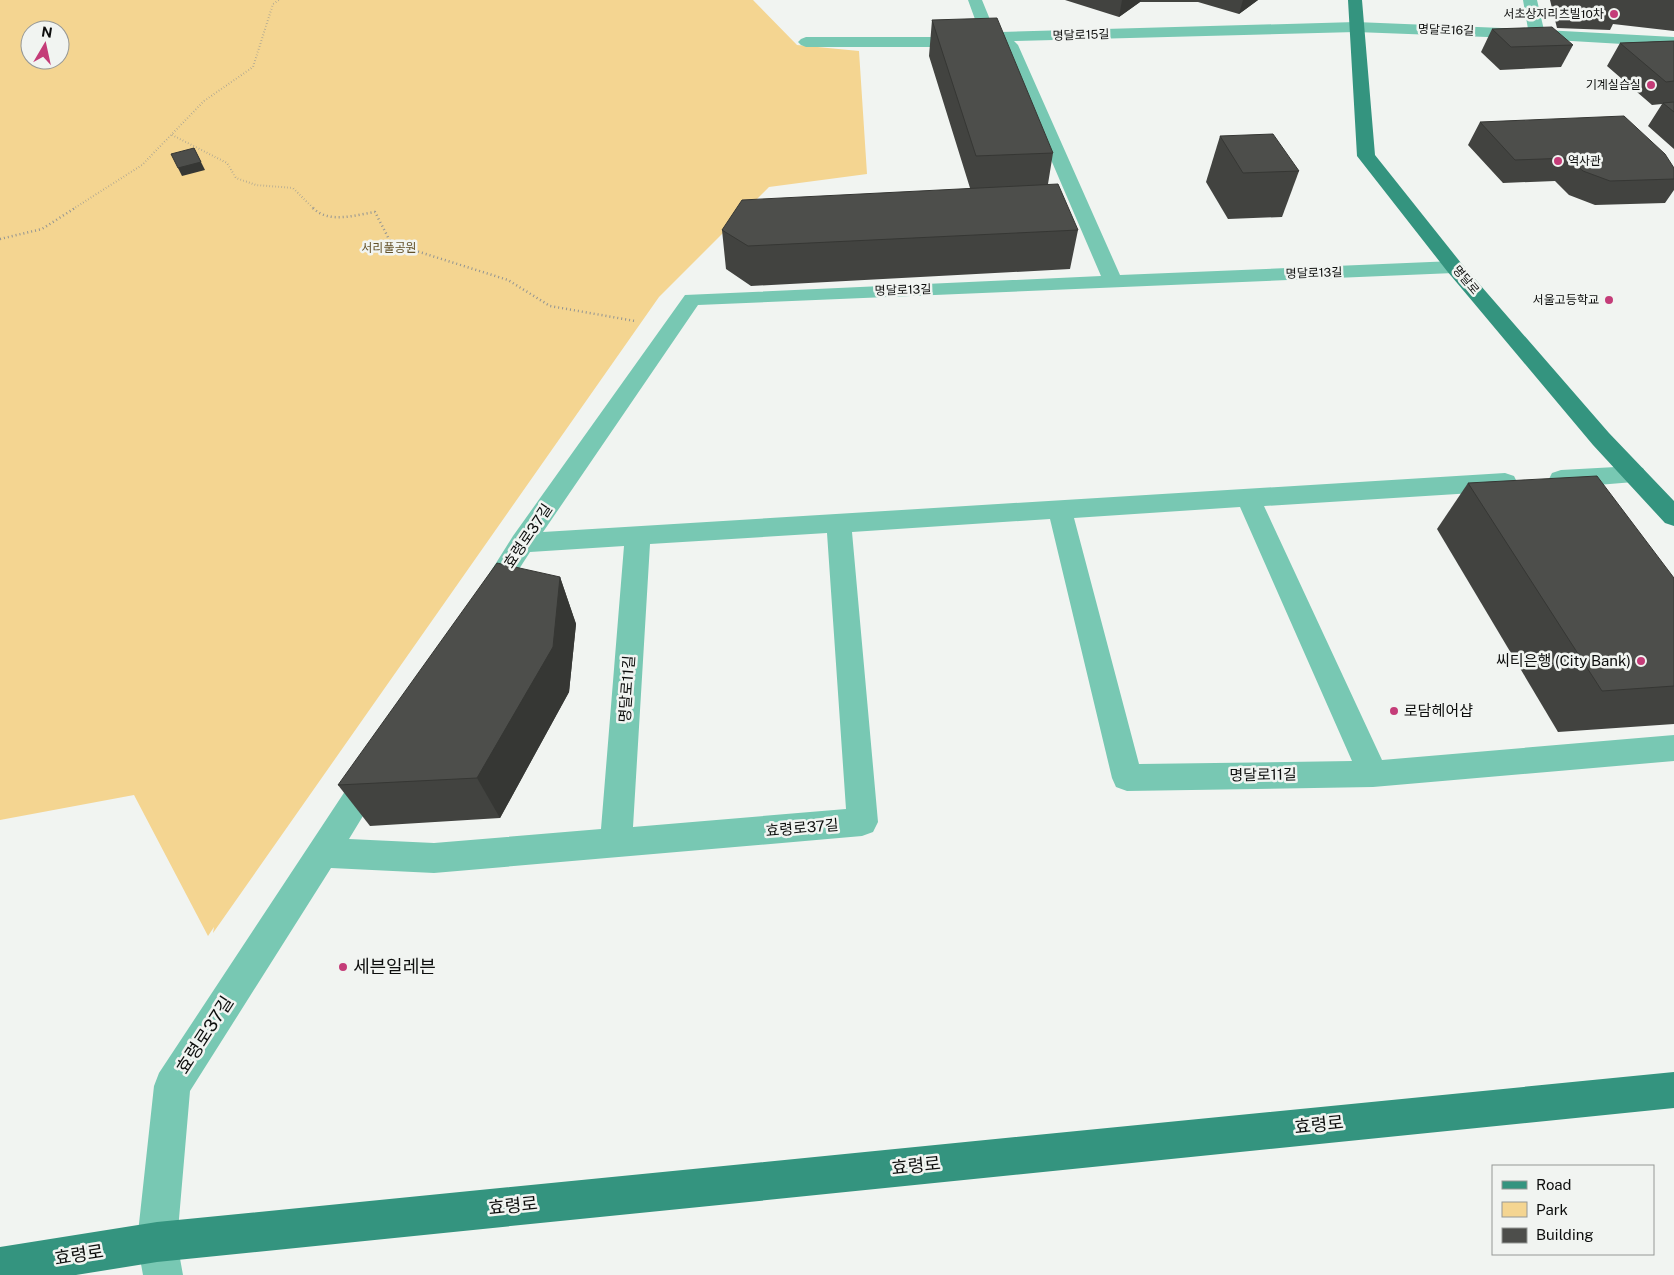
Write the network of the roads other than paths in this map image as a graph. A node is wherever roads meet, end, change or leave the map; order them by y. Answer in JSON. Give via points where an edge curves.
{"nodes":[{"id":1,"x":975,"y":0,"type":"edge"},
{"id":2,"x":1355,"y":0,"type":"edge"},
{"id":3,"x":1530,"y":0,"type":"edge"},
{"id":4,"x":1356,"y":27,"type":"junction"},
{"id":5,"x":1537,"y":34,"type":"junction"},
{"id":6,"x":995,"y":38,"type":"junction"},
{"id":7,"x":806,"y":42,"type":"dead end"},
{"id":8,"x":1674,"y":42,"type":"edge"},
{"id":9,"x":1454,"y":267,"type":"junction"},
{"id":10,"x":1113,"y":281,"type":"junction"},
{"id":11,"x":692,"y":299,"type":"joint"},
{"id":12,"x":1634,"y":474,"type":"junction"},
{"id":13,"x":1248,"y":498,"type":"junction"},
{"id":14,"x":1060,"y":510,"type":"junction"},
{"id":15,"x":1674,"y":518,"type":"edge"},
{"id":16,"x":839,"y":524,"type":"junction"},
{"id":17,"x":638,"y":536,"type":"junction"},
{"id":18,"x":522,"y":543,"type":"junction"},
{"id":19,"x":474,"y":618,"type":"edge"},
{"id":20,"x":1674,"y":748,"type":"edge"},
{"id":21,"x":387,"y":752,"type":"edge"},
{"id":22,"x":1373,"y":774,"type":"junction"},
{"id":23,"x":616,"y":843,"type":"junction"},
{"id":24,"x":322,"y":853,"type":"junction"},
{"id":25,"x":1674,"y":1090,"type":"edge"},
{"id":26,"x":160,"y":1258,"type":"edge"},
{"id":27,"x":0,"y":1267,"type":"edge"}],
"edges":[{"from":1,"to":6,"type":"street","via":[[983,22]]},
{"from":2,"to":4,"type":"main road","name":"명달로"},
{"from":3,"to":5,"type":"street"},
{"from":4,"to":5,"type":"street","name":"명달로16길"},
{"from":4,"to":6,"type":"street","name":"명달로15길"},
{"from":4,"to":9,"type":"main road","name":"명달로","via":[[1366,156]]},
{"from":5,"to":8,"type":"street","name":"명달로16길"},
{"from":6,"to":7,"type":"street","name":"명달로15길","via":[[943,42]]},
{"from":6,"to":10,"type":"street","via":[[1010,45]]},
{"from":9,"to":10,"type":"street","name":"명달로13길"},
{"from":9,"to":12,"type":"main road","name":"명달로"},
{"from":10,"to":11,"type":"street","name":"명달로13길"},
{"from":11,"to":18,"type":"street","name":"효령로37길"},
{"from":12,"to":13,"type":"street"},
{"from":12,"to":15,"type":"main road","name":"명달로"},
{"from":13,"to":14,"type":"street"},
{"from":13,"to":22,"type":"street"},
{"from":14,"to":16,"type":"street"},
{"from":14,"to":22,"type":"street","name":"명달로11길","via":[[1127,778]]},
{"from":16,"to":17,"type":"street"},
{"from":16,"to":23,"type":"street","name":"효령로37길","via":[[862,822]]},
{"from":17,"to":18,"type":"street"},
{"from":17,"to":23,"type":"street","name":"명달로11길"},
{"from":18,"to":19,"type":"street","name":"효령로37길"},
{"from":20,"to":22,"type":"street"},
{"from":21,"to":24,"type":"street","name":"효령로37길"},
{"from":23,"to":24,"type":"street","name":"효령로37길","via":[[434,858]]},
{"from":24,"to":26,"type":"street","name":"효령로37길","via":[[172,1086]]},
{"from":25,"to":26,"type":"main road","name":"효령로"},
{"from":26,"to":27,"type":"main road","name":"효령로"}]}
